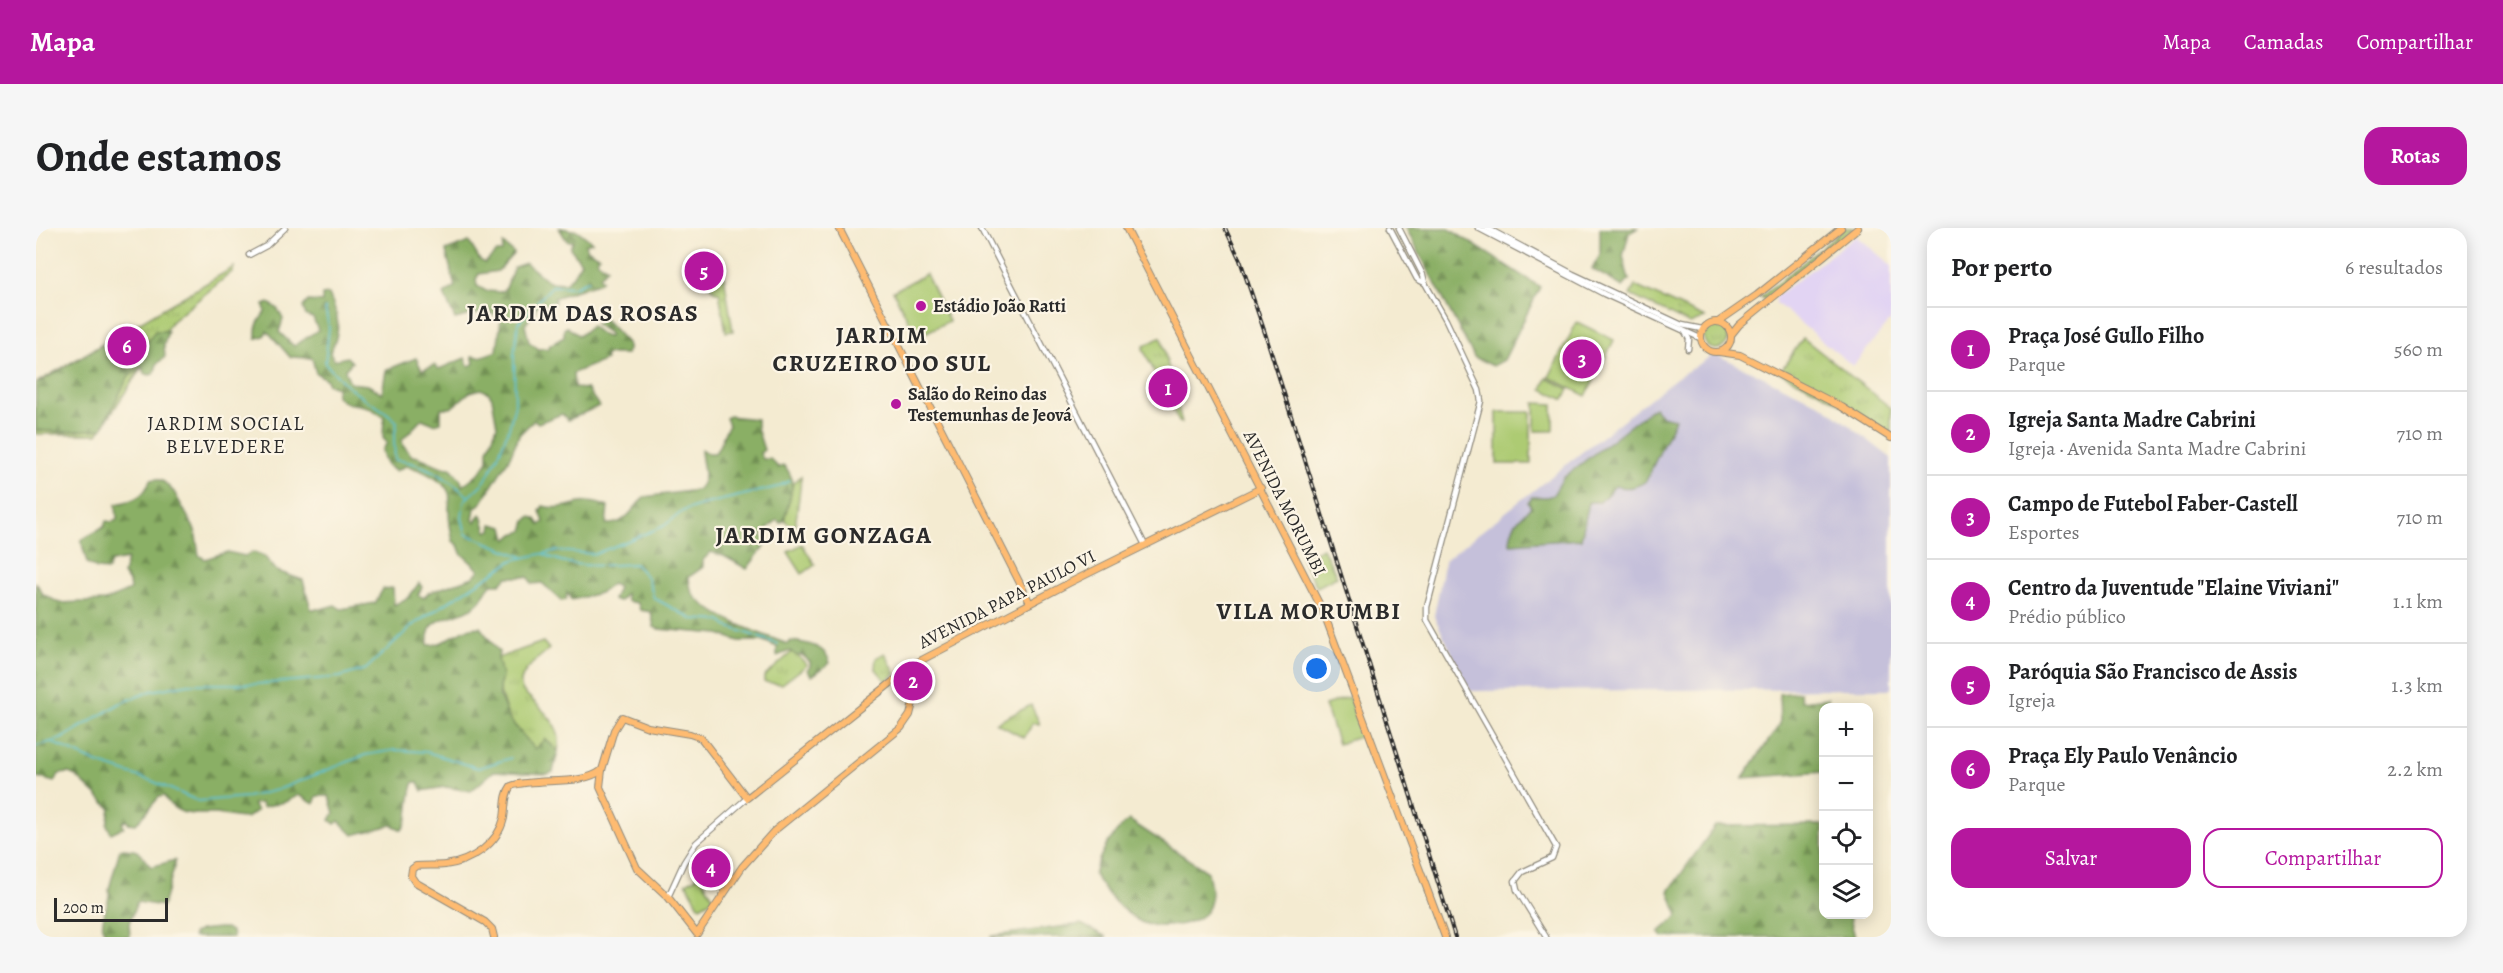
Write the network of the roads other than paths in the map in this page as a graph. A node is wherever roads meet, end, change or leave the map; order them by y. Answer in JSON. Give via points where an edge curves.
{"nodes":[{"id":1,"x":285,"y":228,"type":"edge"},
{"id":2,"x":838,"y":228,"type":"edge"},
{"id":3,"x":982,"y":228,"type":"edge"},
{"id":4,"x":1126,"y":228,"type":"edge"},
{"id":5,"x":1390,"y":228,"type":"edge"},
{"id":6,"x":1398,"y":228,"type":"edge"},
{"id":7,"x":1478,"y":228,"type":"edge"},
{"id":8,"x":1487,"y":228,"type":"edge"},
{"id":9,"x":1840,"y":228,"type":"edge"},
{"id":10,"x":1858,"y":228,"type":"edge"},
{"id":11,"x":1834,"y":233,"type":"junction"},
{"id":12,"x":1841,"y":242,"type":"junction"},
{"id":13,"x":1818,"y":246,"type":"junction"},
{"id":14,"x":1825,"y":254,"type":"junction"},
{"id":15,"x":249,"y":255,"type":"dead end"},
{"id":16,"x":1425,"y":283,"type":"junction"},
{"id":17,"x":1718,"y":322,"type":"junction"},
{"id":18,"x":1702,"y":329,"type":"junction"},
{"id":19,"x":1685,"y":332,"type":"junction"},
{"id":20,"x":1731,"y":337,"type":"junction"},
{"id":21,"x":1700,"y":338,"type":"junction"},
{"id":22,"x":1688,"y":350,"type":"dead end"},
{"id":23,"x":1719,"y":352,"type":"junction"},
{"id":24,"x":1740,"y":355,"type":"junction"},
{"id":25,"x":1891,"y":438,"type":"edge"},
{"id":26,"x":1261,"y":488,"type":"junction"},
{"id":27,"x":1145,"y":545,"type":"junction"},
{"id":28,"x":1030,"y":603,"type":"junction"},
{"id":29,"x":903,"y":672,"type":"junction"},
{"id":30,"x":888,"y":686,"type":"junction"},
{"id":31,"x":903,"y":686,"type":"junction"},
{"id":32,"x":602,"y":770,"type":"junction"},
{"id":33,"x":580,"y":779,"type":"junction"},
{"id":34,"x":600,"y":786,"type":"junction"},
{"id":35,"x":747,"y":798,"type":"junction"},
{"id":36,"x":668,"y":897,"type":"junction"},
{"id":37,"x":494,"y":937,"type":"edge"},
{"id":38,"x":1445,"y":937,"type":"edge"},
{"id":39,"x":1546,"y":937,"type":"edge"}],
"edges":[{"from":1,"to":15,"type":"street"},
{"from":2,"to":28,"type":"main road"},
{"from":3,"to":27,"type":"street"},
{"from":4,"to":26,"type":"main road","name":"AVENIDA MORUMBI"},
{"from":5,"to":16,"type":"street","via":[[1416,279]]},
{"from":6,"to":16,"type":"street"},
{"from":7,"to":19,"type":"street"},
{"from":8,"to":18,"type":"street","via":[[1682,326]]},
{"from":9,"to":11,"type":"main road"},
{"from":10,"to":12,"type":"main road"},
{"from":11,"to":12,"type":"main road"},
{"from":11,"to":13,"type":"main road"},
{"from":12,"to":14,"type":"main road"},
{"from":13,"to":14,"type":"main road"},
{"from":13,"to":17,"type":"main road"},
{"from":14,"to":20,"type":"main road","via":[[1739,325]]},
{"from":16,"to":39,"type":"street","via":[[1446,320],[1481,401],[1427,607],[1427,620],[1556,847],[1552,858],[1522,872],[1515,881]]},
{"from":17,"to":18,"type":"main road"},
{"from":17,"to":20,"type":"main road","via":[[1726,326]]},
{"from":18,"to":21,"type":"main road"},
{"from":19,"to":21,"type":"street"},
{"from":19,"to":22,"type":"street"},
{"from":20,"to":23,"type":"main road","via":[[1727,348]]},
{"from":20,"to":24,"type":"main road"},
{"from":21,"to":23,"type":"main road","via":[[1705,349]]},
{"from":23,"to":24,"type":"main road"},
{"from":24,"to":25,"type":"main road","via":[[1842,407]]},
{"from":26,"to":27,"type":"main road","name":"AVENIDA PAPA PAULO VI"},
{"from":26,"to":38,"type":"main road","name":"AVENIDA MORUMBI","via":[[1325,616]]},
{"from":27,"to":28,"type":"main road","name":"AVENIDA PAPA PAULO VI"},
{"from":28,"to":29,"type":"main road","name":"AVENIDA PAPA PAULO VI"},
{"from":29,"to":30,"type":"main road","name":"AVENIDA PAPA PAULO VI"},
{"from":29,"to":31,"type":"main road"},
{"from":30,"to":31,"type":"main road"},
{"from":30,"to":35,"type":"main road","name":"AVENIDA PAPA PAULO VI"},
{"from":31,"to":36,"type":"main road","via":[[913,703],[902,728],[774,831],[742,867],[697,934]]},
{"from":32,"to":33,"type":"main road"},
{"from":32,"to":34,"type":"main road"},
{"from":32,"to":35,"type":"main road","via":[[622,717],[701,738]]},
{"from":33,"to":34,"type":"main road"},
{"from":33,"to":37,"type":"main road","via":[[511,786],[506,794],[502,826],[480,852],[454,863],[416,866],[412,871],[415,882],[484,922]]},
{"from":34,"to":36,"type":"main road","via":[[637,868]]},
{"from":35,"to":36,"type":"street","name":"AVENIDA PAPA PAULO VI","via":[[696,843]]}]}
